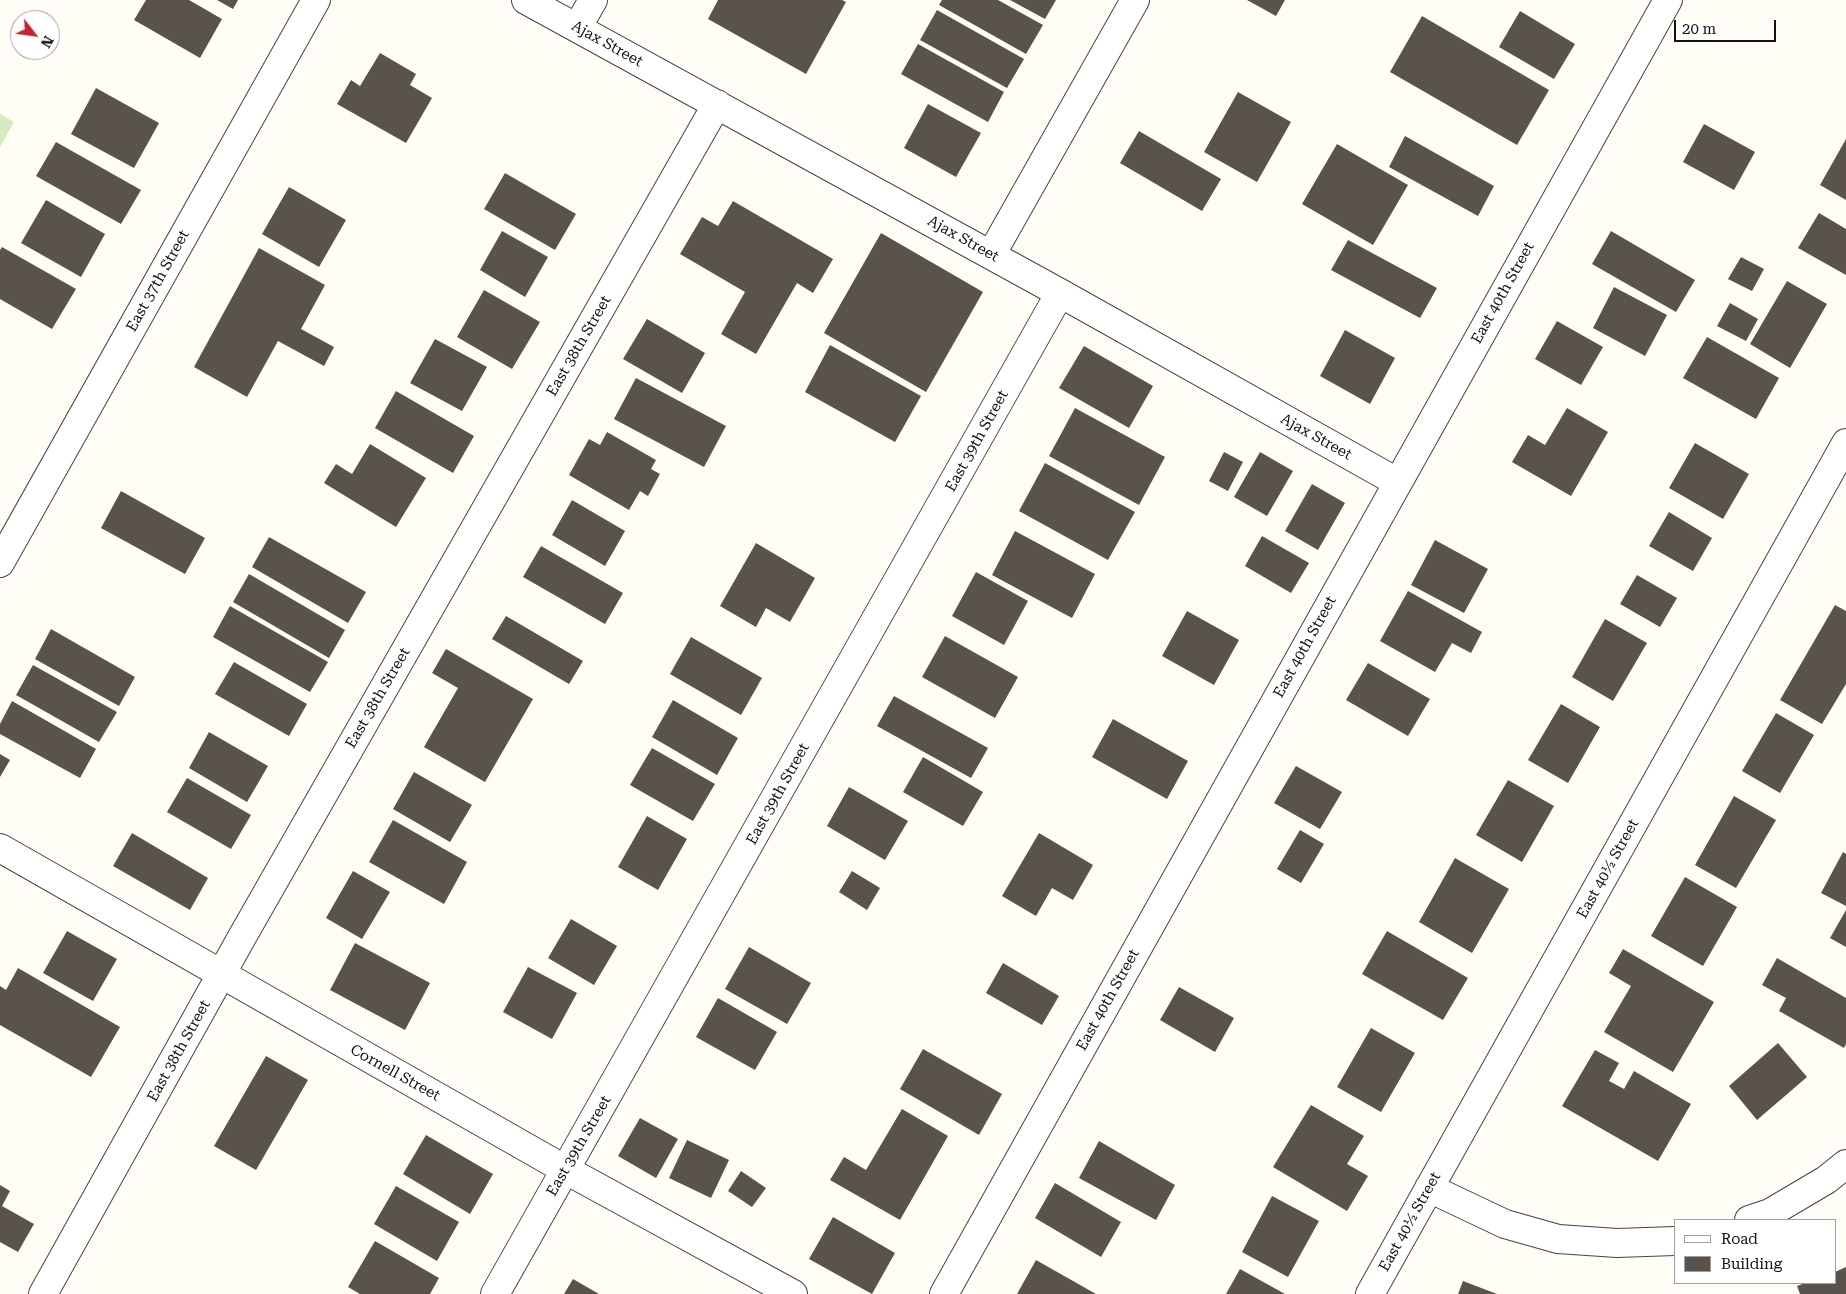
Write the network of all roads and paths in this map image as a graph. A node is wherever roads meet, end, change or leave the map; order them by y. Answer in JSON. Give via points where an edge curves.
{"nodes":[{"id":1,"x":316,"y":0,"type":"edge"},
{"id":2,"x":526,"y":0,"type":"edge"},
{"id":3,"x":593,"y":0,"type":"edge"},
{"id":4,"x":1135,"y":0,"type":"edge"},
{"id":5,"x":1668,"y":0,"type":"edge"},
{"id":6,"x":577,"y":28,"type":"junction"},
{"id":7,"x":717,"y":104,"type":"junction"},
{"id":8,"x":991,"y":255,"type":"junction"},
{"id":9,"x":1060,"y":293,"type":"junction"},
{"id":10,"x":1846,"y":443,"type":"edge"},
{"id":11,"x":1397,"y":482,"type":"junction"},
{"id":12,"x":0,"y":563,"type":"edge"},
{"id":13,"x":0,"y":848,"type":"edge"},
{"id":14,"x":221,"y":975,"type":"junction"},
{"id":15,"x":1846,"y":1164,"type":"edge"},
{"id":16,"x":566,"y":1170,"type":"junction"},
{"id":17,"x":1430,"y":1188,"type":"junction"},
{"id":18,"x":1752,"y":1219,"type":"edge"},
{"id":19,"x":1674,"y":1241,"type":"edge"},
{"id":20,"x":43,"y":1294,"type":"edge"},
{"id":21,"x":495,"y":1294,"type":"edge"},
{"id":22,"x":793,"y":1294,"type":"edge"},
{"id":23,"x":944,"y":1294,"type":"edge"},
{"id":24,"x":1370,"y":1294,"type":"edge"}],
"edges":[{"from":1,"to":12,"type":"street","name":"East 37th Street"},
{"from":2,"to":6,"type":"street","name":"Ajax Street"},
{"from":3,"to":6,"type":"street"},
{"from":4,"to":8,"type":"street"},
{"from":5,"to":11,"type":"street","name":"East 40th Street"},
{"from":6,"to":7,"type":"street","name":"Ajax Street"},
{"from":7,"to":8,"type":"street","name":"Ajax Street"},
{"from":7,"to":14,"type":"street","name":"East 38th Street"},
{"from":8,"to":9,"type":"street","name":"Ajax Street"},
{"from":9,"to":11,"type":"street","name":"Ajax Street"},
{"from":9,"to":16,"type":"street","name":"East 39th Street"},
{"from":10,"to":17,"type":"street","name":"East 40½ Street"},
{"from":11,"to":23,"type":"street","name":"East 40th Street"},
{"from":13,"to":14,"type":"street","name":"Cornell Street"},
{"from":14,"to":16,"type":"street","name":"Cornell Street"},
{"from":14,"to":20,"type":"street","name":"East 38th Street"},
{"from":15,"to":18,"type":"street","via":[[1826,1180],[1770,1213]]},
{"from":16,"to":21,"type":"street","name":"East 39th Street"},
{"from":16,"to":22,"type":"street","name":"Cornell Street"},
{"from":17,"to":19,"type":"street","via":[[1505,1224],[1558,1239],[1617,1243]]},
{"from":17,"to":24,"type":"street","name":"East 40½ Street"}]}
